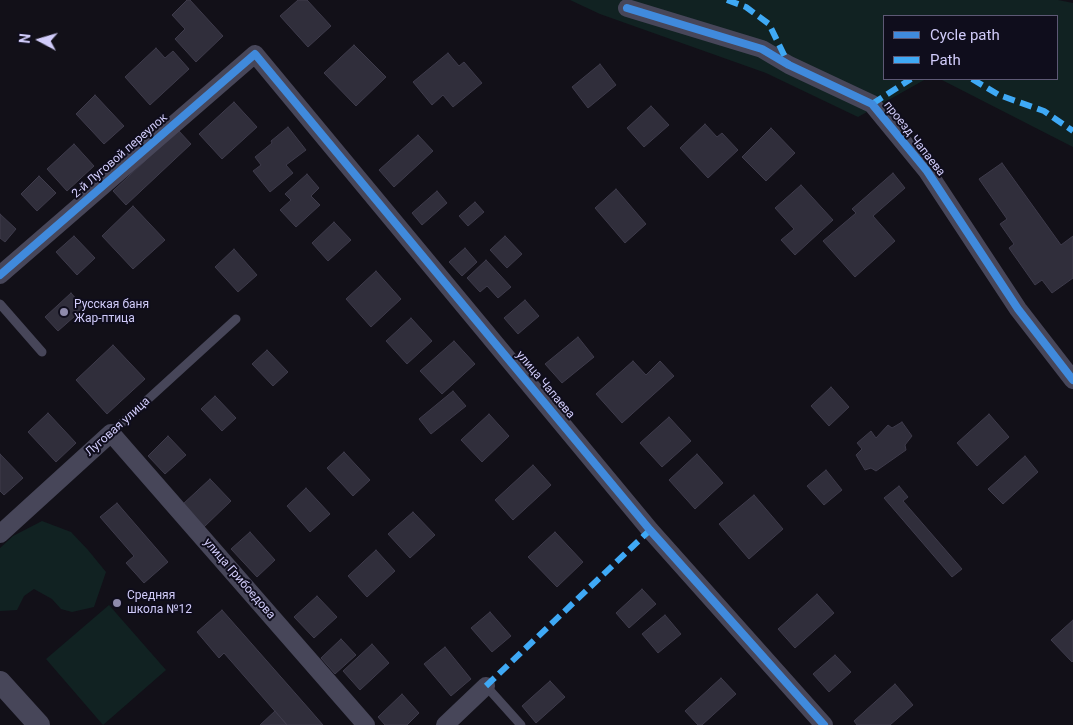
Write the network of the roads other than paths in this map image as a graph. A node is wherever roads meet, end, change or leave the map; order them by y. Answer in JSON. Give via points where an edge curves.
{"nodes":[{"id":1,"x":627,"y":8,"type":"dead end"},
{"id":2,"x":255,"y":54,"type":"joint"},
{"id":3,"x":0,"y":275,"type":"edge"},
{"id":4,"x":0,"y":304,"type":"edge"},
{"id":5,"x":236,"y":319,"type":"dead end"},
{"id":6,"x":42,"y":352,"type":"dead end"},
{"id":7,"x":1073,"y":380,"type":"edge"},
{"id":8,"x":112,"y":433,"type":"junction"},
{"id":9,"x":0,"y":534,"type":"edge"},
{"id":10,"x":0,"y":682,"type":"edge"},
{"id":11,"x":486,"y":686,"type":"joint"},
{"id":12,"x":39,"y":725,"type":"edge"},
{"id":13,"x":366,"y":725,"type":"edge"},
{"id":14,"x":445,"y":725,"type":"edge"},
{"id":15,"x":521,"y":725,"type":"edge"},
{"id":16,"x":824,"y":725,"type":"edge"}],
"edges":[{"from":1,"to":7,"type":"street","name":"проезд Чапаева","via":[[762,49],[872,104],[927,171],[1018,309]]},
{"from":2,"to":3,"type":"street","name":"2-й Луговой переулок"},
{"from":2,"to":16,"type":"street","name":"улица Чапаева","via":[[650,530]]},
{"from":4,"to":6,"type":"lane"},
{"from":5,"to":8,"type":"lane","name":"Луговая улица"},
{"from":8,"to":9,"type":"street","name":"Луговая улица"},
{"from":8,"to":13,"type":"street","name":"улица Грибоедова"},
{"from":10,"to":12,"type":"street"},
{"from":11,"to":14,"type":"street"},
{"from":11,"to":15,"type":"lane"}]}
